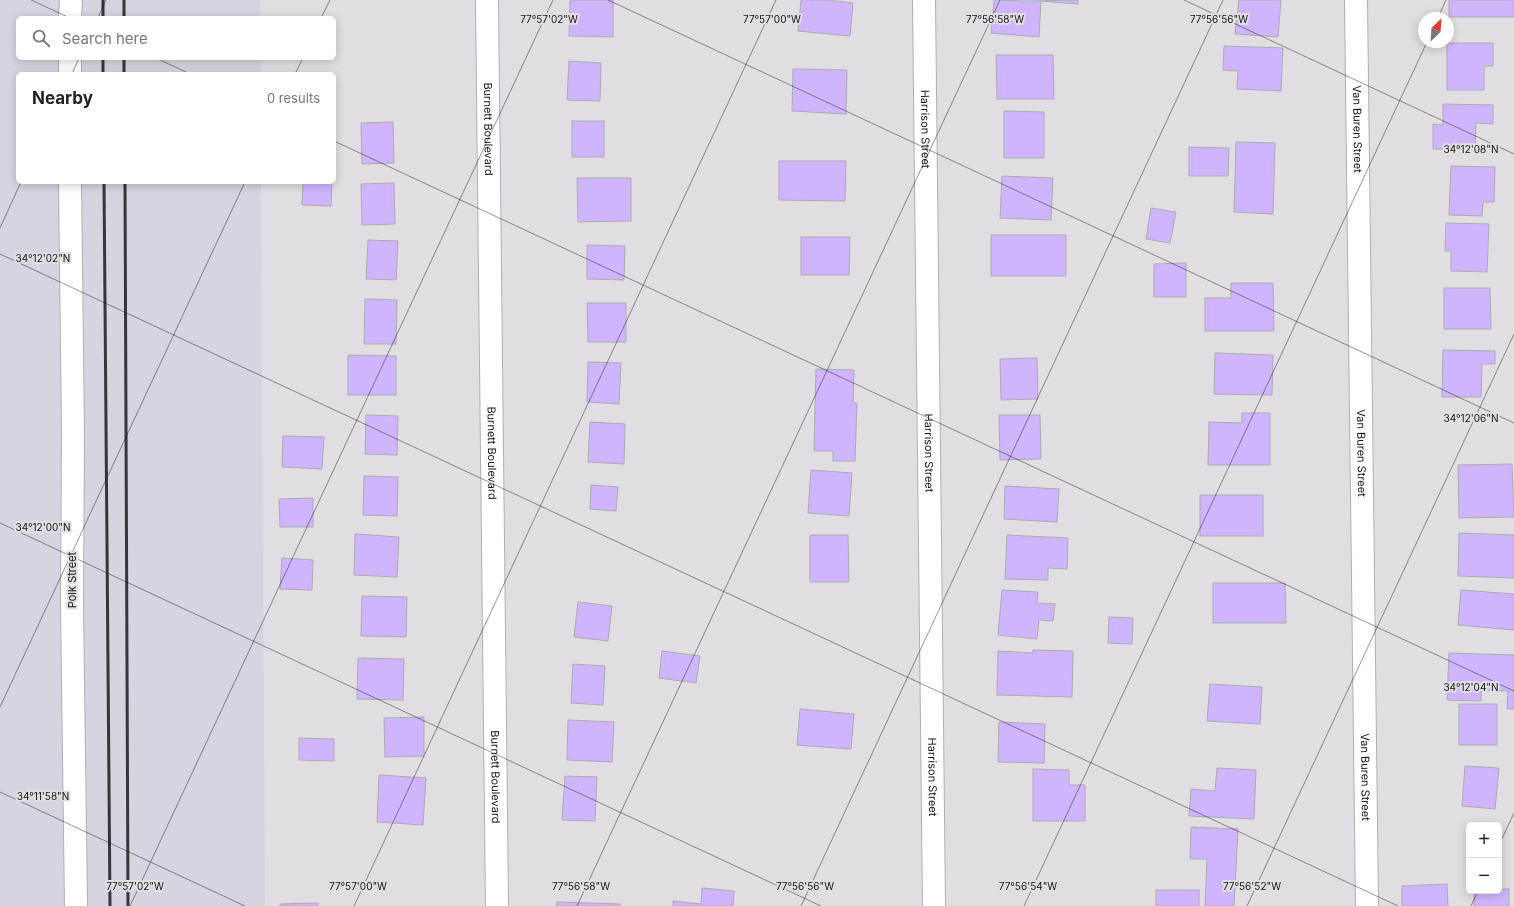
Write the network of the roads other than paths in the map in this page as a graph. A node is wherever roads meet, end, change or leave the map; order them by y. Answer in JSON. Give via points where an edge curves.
{"nodes":[{"id":1,"x":71,"y":0,"type":"edge"},
{"id":2,"x":487,"y":0,"type":"edge"},
{"id":3,"x":924,"y":0,"type":"edge"},
{"id":4,"x":1356,"y":0,"type":"edge"},
{"id":5,"x":70,"y":16,"type":"edge"},
{"id":6,"x":70,"y":60,"type":"edge"},
{"id":7,"x":70,"y":72,"type":"edge"},
{"id":8,"x":70,"y":184,"type":"edge"},
{"id":9,"x":76,"y":906,"type":"edge"},
{"id":10,"x":496,"y":906,"type":"edge"},
{"id":11,"x":934,"y":906,"type":"edge"},
{"id":12,"x":1367,"y":906,"type":"edge"}],
"edges":[{"from":1,"to":5,"type":"street"},
{"from":2,"to":10,"type":"street","name":"Burnett Boulevard"},
{"from":3,"to":11,"type":"street","name":"Harrison Street"},
{"from":4,"to":12,"type":"street","name":"Van Buren Street"},
{"from":6,"to":7,"type":"street"},
{"from":8,"to":9,"type":"street","name":"Polk Street"}]}
